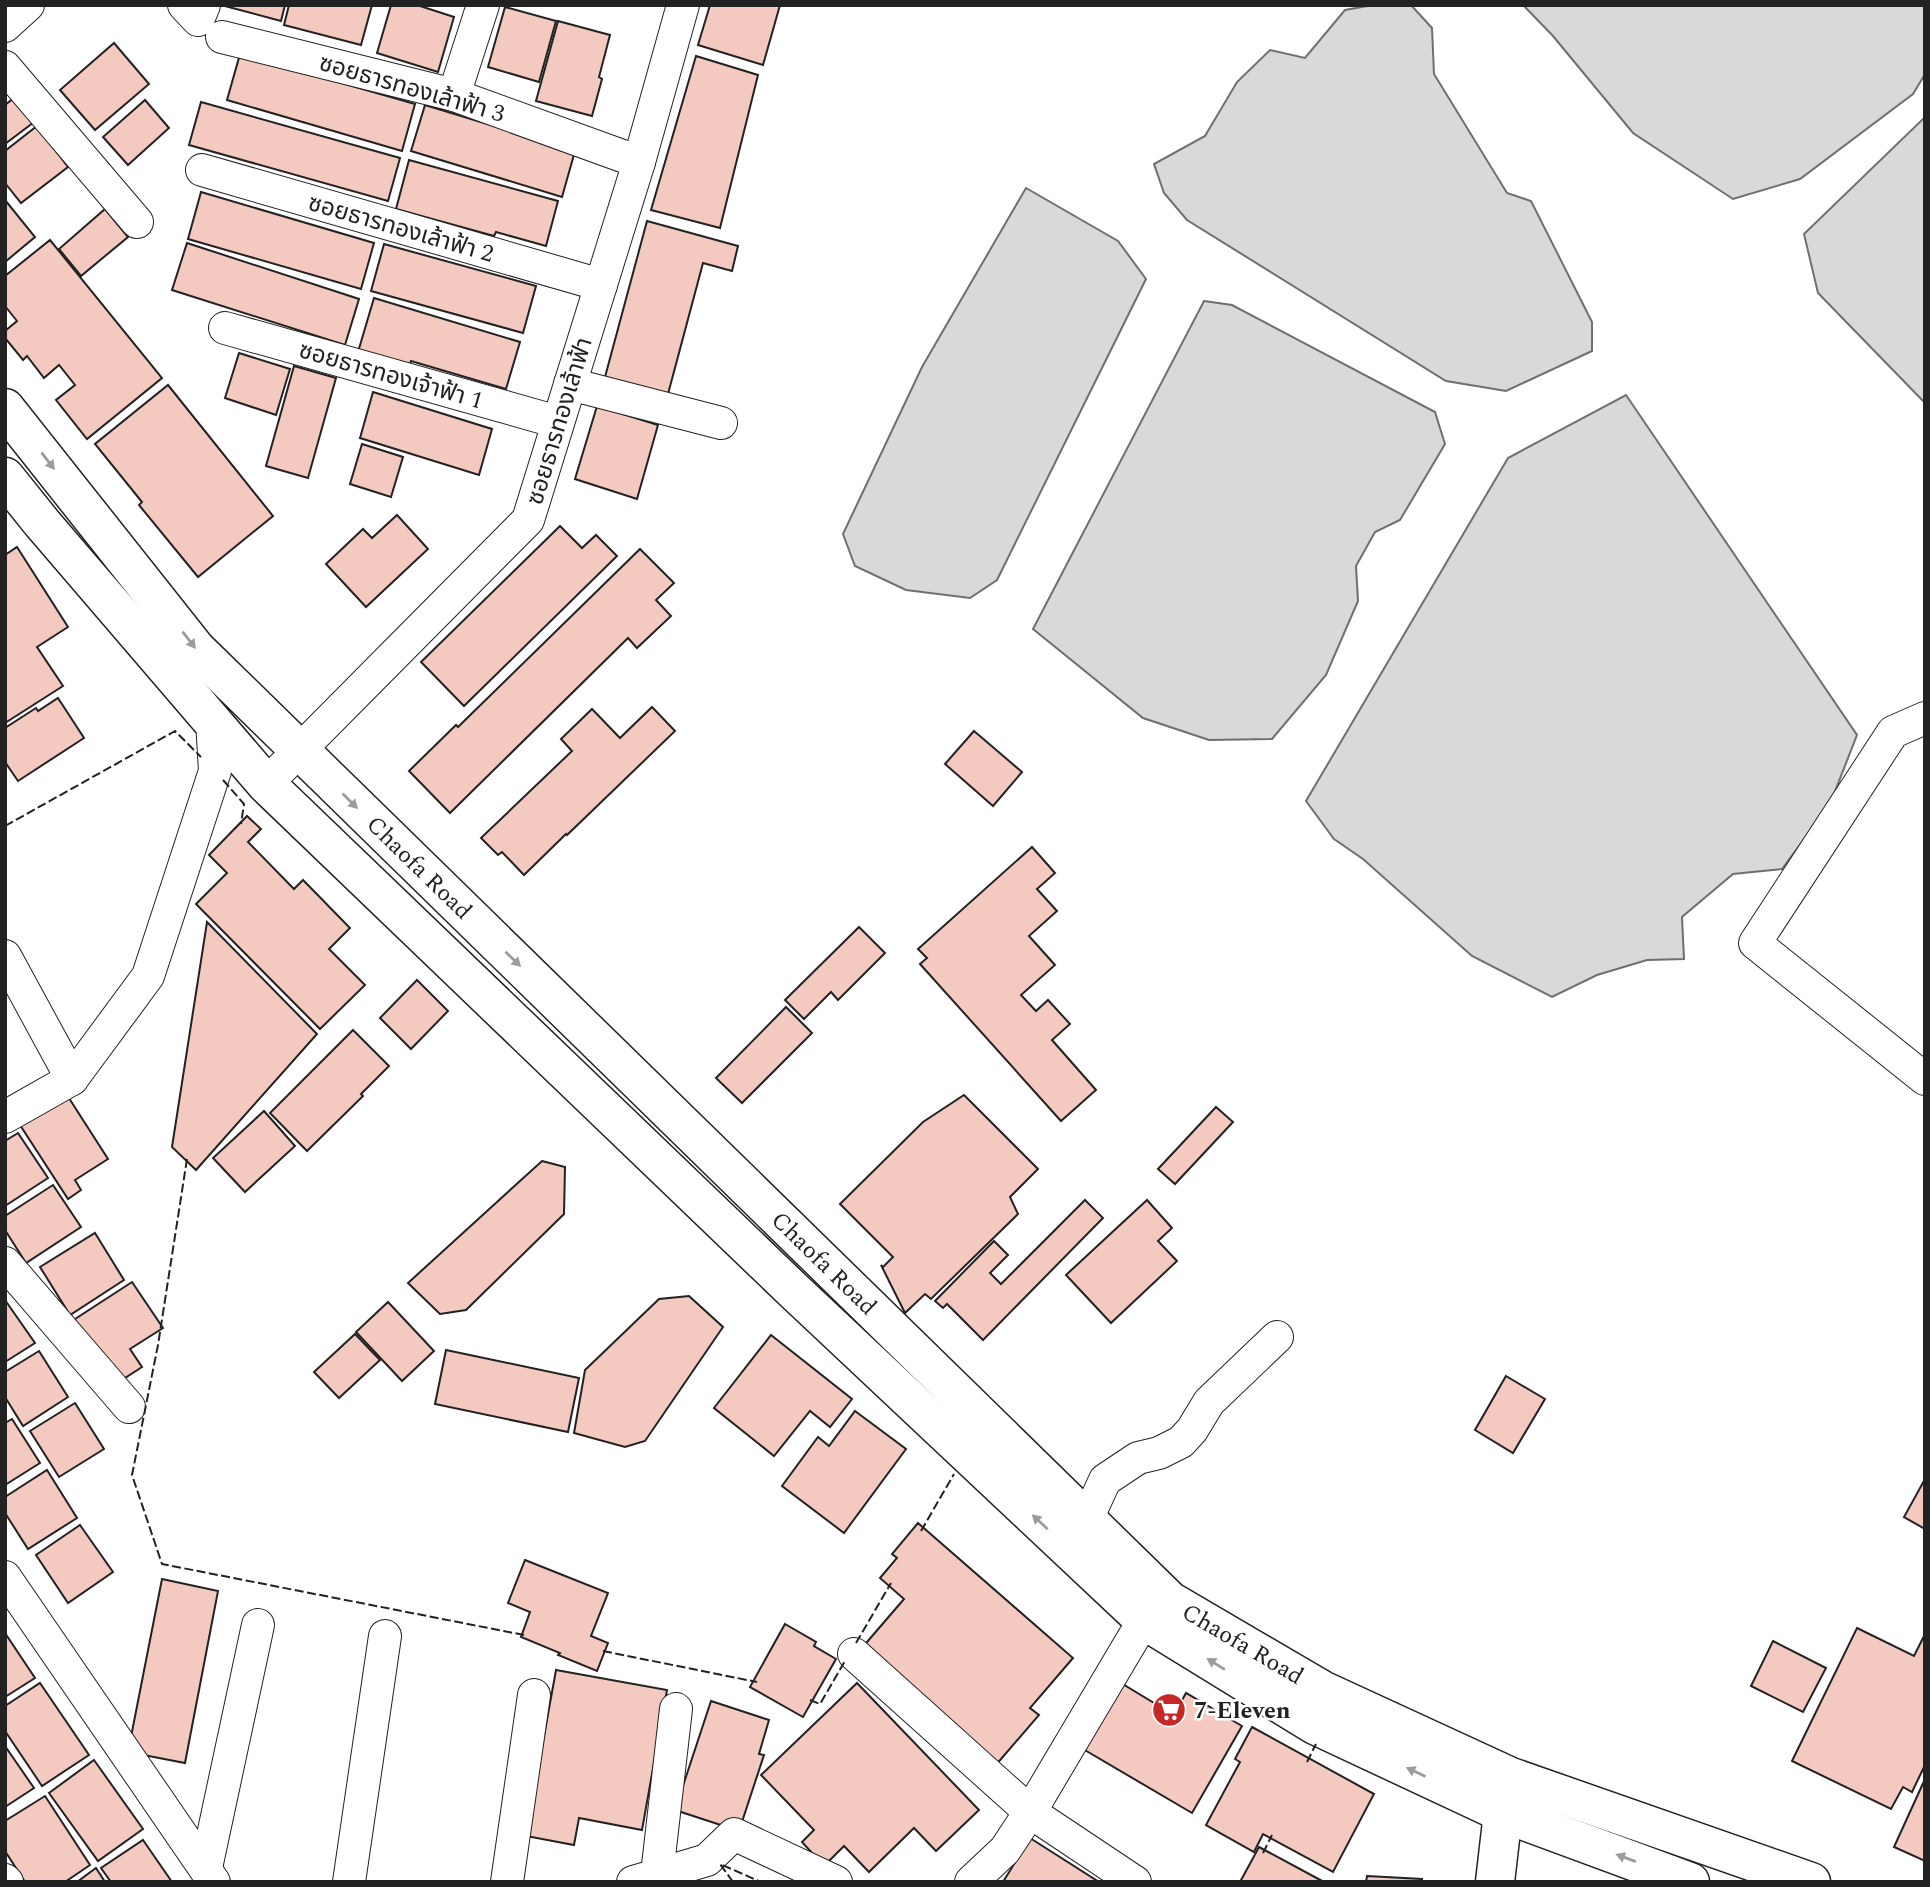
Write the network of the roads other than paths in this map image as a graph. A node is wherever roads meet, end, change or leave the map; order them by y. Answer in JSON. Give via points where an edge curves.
{"nodes":[{"id":1,"x":28,"y":5,"type":"edge"},
{"id":2,"x":184,"y":5,"type":"edge"},
{"id":3,"x":204,"y":5,"type":"edge"},
{"id":4,"x":483,"y":5,"type":"edge"},
{"id":5,"x":683,"y":5,"type":"edge"},
{"id":6,"x":5,"y":26,"type":"edge"},
{"id":7,"x":222,"y":37,"type":"dead end"},
{"id":8,"x":5,"y":67,"type":"edge"},
{"id":9,"x":454,"y":95,"type":"junction"},
{"id":10,"x":639,"y":162,"type":"junction"},
{"id":11,"x":202,"y":170,"type":"dead end"},
{"id":12,"x":138,"y":222,"type":"dead end"},
{"id":13,"x":601,"y":285,"type":"junction"},
{"id":14,"x":225,"y":328,"type":"dead end"},
{"id":15,"x":570,"y":384,"type":"junction"},
{"id":16,"x":5,"y":408,"type":"edge"},
{"id":17,"x":558,"y":422,"type":"junction"},
{"id":18,"x":721,"y":423,"type":"dead end"},
{"id":19,"x":5,"y":477,"type":"edge"},
{"id":20,"x":1925,"y":718,"type":"edge"},
{"id":21,"x":212,"y":721,"type":"junction"},
{"id":22,"x":300,"y":751,"type":"junction"},
{"id":23,"x":266,"y":784,"type":"junction"},
{"id":24,"x":5,"y":956,"type":"edge"},
{"id":25,"x":72,"y":1079,"type":"junction"},
{"id":26,"x":1925,"y":1079,"type":"edge"},
{"id":27,"x":5,"y":1116,"type":"edge"},
{"id":28,"x":5,"y":1263,"type":"edge"},
{"id":29,"x":1278,"y":1337,"type":"dead end"},
{"id":30,"x":129,"y":1407,"type":"dead end"},
{"id":31,"x":1087,"y":1519,"type":"junction"},
{"id":32,"x":5,"y":1577,"type":"edge"},
{"id":33,"x":1144,"y":1620,"type":"junction"},
{"id":34,"x":258,"y":1625,"type":"dead end"},
{"id":35,"x":385,"y":1636,"type":"dead end"},
{"id":36,"x":854,"y":1654,"type":"dead end"},
{"id":37,"x":534,"y":1695,"type":"dead end"},
{"id":38,"x":676,"y":1709,"type":"dead end"},
{"id":39,"x":1507,"y":1795,"type":"junction"},
{"id":40,"x":1030,"y":1812,"type":"junction"},
{"id":41,"x":210,"y":1875,"type":"edge"},
{"id":42,"x":645,"y":1878,"type":"edge"},
{"id":43,"x":349,"y":1882,"type":"edge"},
{"id":44,"x":507,"y":1882,"type":"edge"},
{"id":45,"x":836,"y":1882,"type":"edge"},
{"id":46,"x":971,"y":1882,"type":"edge"},
{"id":47,"x":1135,"y":1882,"type":"edge"},
{"id":48,"x":1495,"y":1882,"type":"edge"},
{"id":49,"x":1690,"y":1882,"type":"edge"},
{"id":50,"x":1811,"y":1882,"type":"edge"}],
"edges":[{"from":1,"to":6,"type":"street"},
{"from":2,"to":3,"type":"street","via":[[198,20]]},
{"from":4,"to":9,"type":"street"},
{"from":5,"to":10,"type":"street","name":"ซอยธารทองเล้าฟ้า"},
{"from":7,"to":9,"type":"street","name":"ซอยธารทองเล้าฟ้า 3"},
{"from":8,"to":12,"type":"street"},
{"from":9,"to":10,"type":"street","name":"ซอยธารทองเล้าฟ้า 3"},
{"from":10,"to":13,"type":"street","name":"ซอยธารทองเล้าฟ้า"},
{"from":11,"to":13,"type":"street","name":"ซอยธารทองเล้าฟ้า 2"},
{"from":13,"to":15,"type":"street","name":"ซอยธารทองเล้าฟ้า"},
{"from":14,"to":17,"type":"street","name":"ซอยธารทองเจ้าฟ้า 1"},
{"from":15,"to":17,"type":"street","name":"ซอยธารทองเล้าฟ้า"},
{"from":15,"to":18,"type":"street"},
{"from":16,"to":22,"type":"main road","name":"Chaofa Road","one_way":true,"via":[[196,649]]},
{"from":17,"to":22,"type":"street","name":"ซอยธารทองเล้าฟ้า","via":[[528,520]]},
{"from":19,"to":21,"type":"main road","name":"Chaofa Road"},
{"from":20,"to":26,"type":"street","via":[[1893,732],[1755,943]]},
{"from":21,"to":23,"type":"main road","name":"Chaofa Road"},
{"from":21,"to":25,"type":"street","via":[[215,771],[148,976]]},
{"from":22,"to":23,"type":"street","name":"ซอยธารทองเล้าฟ้า"},
{"from":22,"to":31,"type":"main road","name":"Chaofa Road","one_way":true},
{"from":33,"to":23,"type":"main road","name":"Chaofa Road","one_way":true},
{"from":24,"to":25,"type":"street"},
{"from":25,"to":27,"type":"street"},
{"from":28,"to":30,"type":"street"},
{"from":29,"to":31,"type":"street","via":[[1209,1402],[1181,1442],[1138,1458],[1105,1480]]},
{"from":31,"to":39,"type":"main road","name":"Chaofa Road","via":[[1170,1601]]},
{"from":32,"to":41,"type":"street"},
{"from":39,"to":33,"type":"main road","name":"Chaofa Road","one_way":true,"via":[[1315,1725]]},
{"from":33,"to":40,"type":"street"},
{"from":34,"to":41,"type":"street"},
{"from":35,"to":43,"type":"street"},
{"from":36,"to":40,"type":"street"},
{"from":37,"to":44,"type":"street"},
{"from":38,"to":42,"type":"street"},
{"from":39,"to":48,"type":"main road"},
{"from":49,"to":39,"type":"main road","name":"Chaofa Road","one_way":true},
{"from":39,"to":50,"type":"main road","name":"Chaofa Road"},
{"from":40,"to":46,"type":"street","via":[[1004,1850]]},
{"from":40,"to":47,"type":"street"},
{"from":42,"to":45,"type":"street","via":[[707,1860],[734,1834]]}]}
